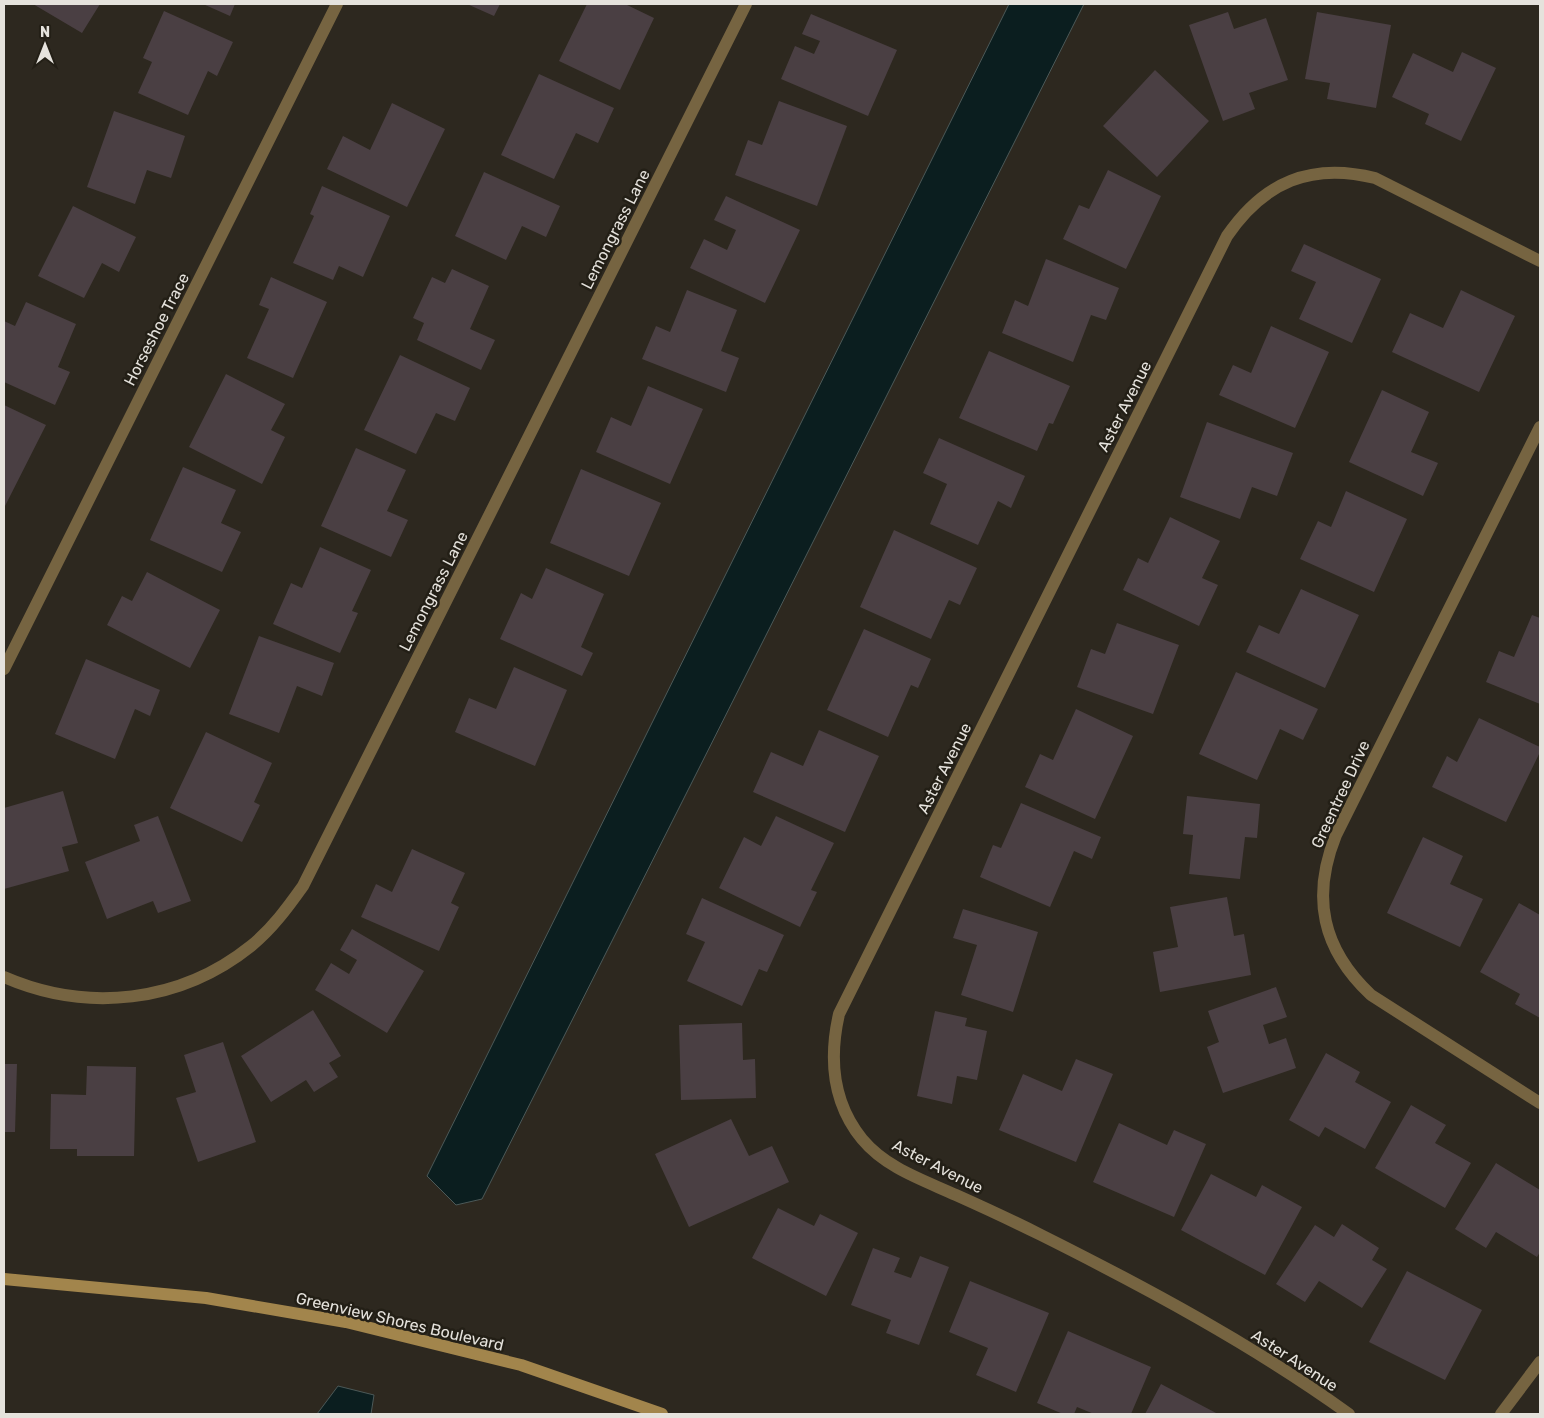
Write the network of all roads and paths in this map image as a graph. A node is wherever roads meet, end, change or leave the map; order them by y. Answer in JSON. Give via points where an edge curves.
{"nodes":[{"id":1,"x":337,"y":4,"type":"edge"},
{"id":2,"x":746,"y":4,"type":"edge"},
{"id":3,"x":1540,"y":260,"type":"edge"},
{"id":4,"x":1540,"y":427,"type":"edge"},
{"id":5,"x":4,"y":669,"type":"edge"},
{"id":6,"x":4,"y":977,"type":"edge"},
{"id":7,"x":1540,"y":1104,"type":"edge"},
{"id":8,"x":4,"y":1279,"type":"edge"},
{"id":9,"x":1540,"y":1362,"type":"edge"},
{"id":10,"x":662,"y":1414,"type":"edge"},
{"id":11,"x":1349,"y":1414,"type":"edge"},
{"id":12,"x":1501,"y":1414,"type":"edge"}],
"edges":[{"from":1,"to":5,"type":"street","name":"Horseshoe Trace"},
{"from":2,"to":6,"type":"street","name":"Lemongrass Lane","via":[[303,886],[280,918],[252,946],[219,968],[184,985],[145,995],[106,1000],[66,997],[28,988]]},
{"from":3,"to":11,"type":"street","name":"Aster Avenue","via":[[1375,178],[1354,173],[1311,174],[1290,180],[1271,190],[1239,219],[1227,236],[844,1005],[834,1036],[832,1057],[840,1101],[862,1139],[878,1155],[896,1167],[1120,1275],[1233,1340]]},
{"from":4,"to":7,"type":"street","name":"Greentree Drive","via":[[1336,835],[1323,877],[1322,899],[1331,942],[1341,962],[1360,985]]},
{"from":8,"to":10,"type":"street","name":"Greenview Shores Boulevard","via":[[206,1298],[346,1322],[521,1365]]},
{"from":9,"to":12,"type":"street"}]}
